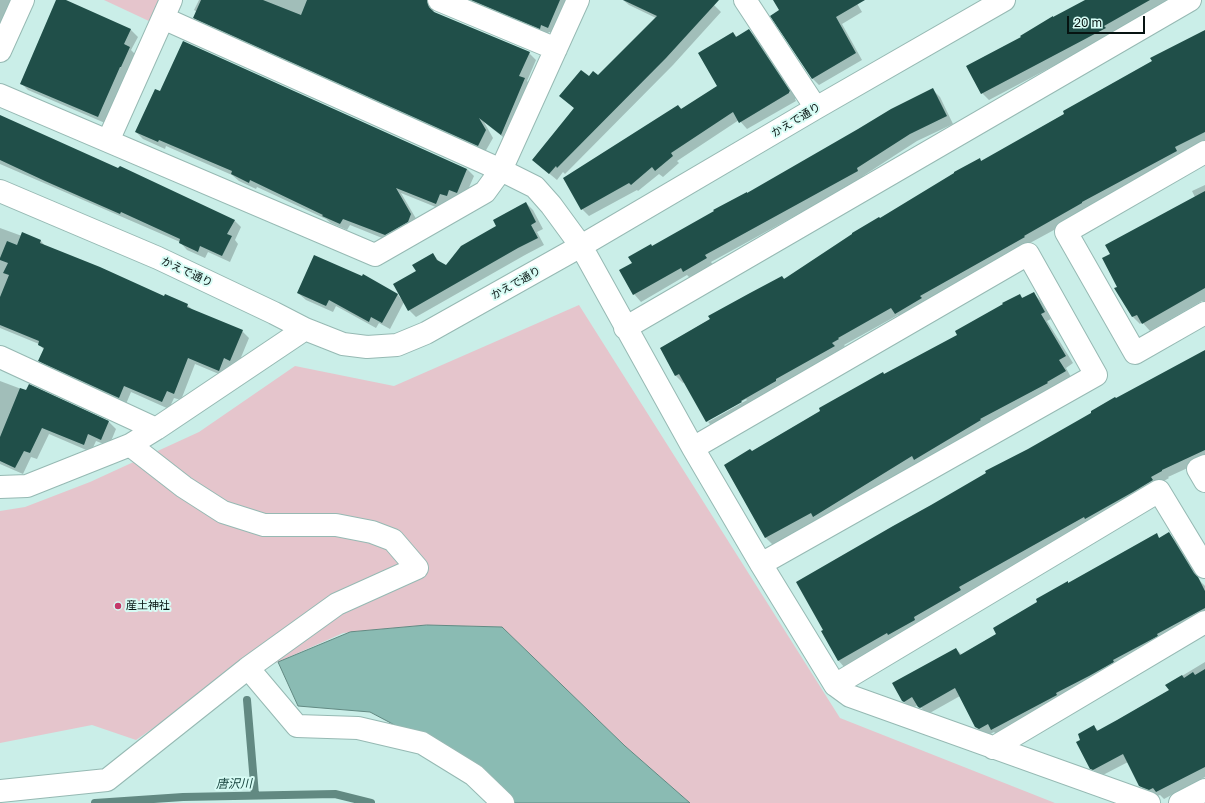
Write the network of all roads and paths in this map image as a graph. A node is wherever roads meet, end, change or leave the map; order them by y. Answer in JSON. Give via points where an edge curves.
{"nodes":[{"id":1,"x":23,"y":0,"type":"edge"},
{"id":2,"x":439,"y":0,"type":"edge"},
{"id":3,"x":578,"y":0,"type":"edge"},
{"id":4,"x":745,"y":0,"type":"edge"},
{"id":5,"x":1004,"y":0,"type":"edge"},
{"id":6,"x":1190,"y":0,"type":"edge"},
{"id":7,"x":167,"y":9,"type":"edge"},
{"id":8,"x":556,"y":49,"type":"junction"},
{"id":9,"x":0,"y":51,"type":"edge"},
{"id":10,"x":0,"y":95,"type":"edge"},
{"id":11,"x":816,"y":108,"type":"junction"},
{"id":12,"x":108,"y":141,"type":"junction"},
{"id":13,"x":1205,"y":152,"type":"edge"},
{"id":14,"x":501,"y":170,"type":"junction"},
{"id":15,"x":0,"y":190,"type":"edge"},
{"id":16,"x":581,"y":246,"type":"junction"},
{"id":17,"x":1205,"y":313,"type":"edge"},
{"id":18,"x":625,"y":328,"type":"junction"},
{"id":19,"x":305,"y":329,"type":"junction"},
{"id":20,"x":0,"y":357,"type":"edge"},
{"id":21,"x":156,"y":429,"type":"junction"},
{"id":22,"x":130,"y":445,"type":"junction"},
{"id":23,"x":693,"y":448,"type":"junction"},
{"id":24,"x":1205,"y":466,"type":"edge"},
{"id":25,"x":1205,"y":480,"type":"edge"},
{"id":26,"x":0,"y":487,"type":"edge"},
{"id":27,"x":761,"y":564,"type":"junction"},
{"id":28,"x":1205,"y":567,"type":"edge"},
{"id":29,"x":1205,"y":622,"type":"edge"},
{"id":30,"x":248,"y":668,"type":"junction"},
{"id":31,"x":835,"y":685,"type":"junction"},
{"id":32,"x":993,"y":748,"type":"junction"},
{"id":33,"x":1205,"y":790,"type":"edge"},
{"id":34,"x":0,"y":791,"type":"edge"},
{"id":35,"x":503,"y":803,"type":"edge"},
{"id":36,"x":1149,"y":803,"type":"edge"},
{"id":37,"x":1180,"y":803,"type":"edge"}],
"edges":[{"from":1,"to":9,"type":"street"},
{"from":2,"to":8,"type":"street"},
{"from":3,"to":8,"type":"street"},
{"from":4,"to":11,"type":"street"},
{"from":5,"to":11,"type":"street","name":"かえで通り"},
{"from":6,"to":18,"type":"street"},
{"from":7,"to":12,"type":"street"},
{"from":7,"to":14,"type":"street"},
{"from":8,"to":14,"type":"street"},
{"from":10,"to":12,"type":"street"},
{"from":11,"to":16,"type":"street","name":"かえで通り"},
{"from":12,"to":14,"type":"street","via":[[375,255],[485,192]]},
{"from":13,"to":17,"type":"street","via":[[1066,232],[1135,353]]},
{"from":14,"to":16,"type":"street","via":[[535,187]]},
{"from":15,"to":19,"type":"street","name":"かえで通り","via":[[158,258]]},
{"from":16,"to":18,"type":"street"},
{"from":16,"to":19,"type":"street","name":"かえで通り","via":[[426,333],[397,345],[367,347],[343,344]]},
{"from":18,"to":23,"type":"street"},
{"from":19,"to":21,"type":"street"},
{"from":20,"to":21,"type":"street"},
{"from":21,"to":22,"type":"street"},
{"from":22,"to":26,"type":"street","via":[[27,486]]},
{"from":22,"to":30,"type":"street","via":[[184,487],[223,512],[264,525],[336,525],[372,532],[393,540],[417,568],[337,604]]},
{"from":23,"to":27,"type":"street"},
{"from":23,"to":27,"type":"street","via":[[1028,254],[1096,375]]},
{"from":24,"to":25,"type":"street","via":[[1198,469]]},
{"from":27,"to":31,"type":"street"},
{"from":28,"to":31,"type":"street","via":[[1159,491]]},
{"from":29,"to":32,"type":"street"},
{"from":30,"to":34,"type":"street","via":[[106,780]]},
{"from":30,"to":35,"type":"street","via":[[297,726],[358,728],[422,743],[474,775]]},
{"from":31,"to":32,"type":"street","via":[[850,696]]},
{"from":32,"to":36,"type":"street"},
{"from":33,"to":37,"type":"street"}]}
